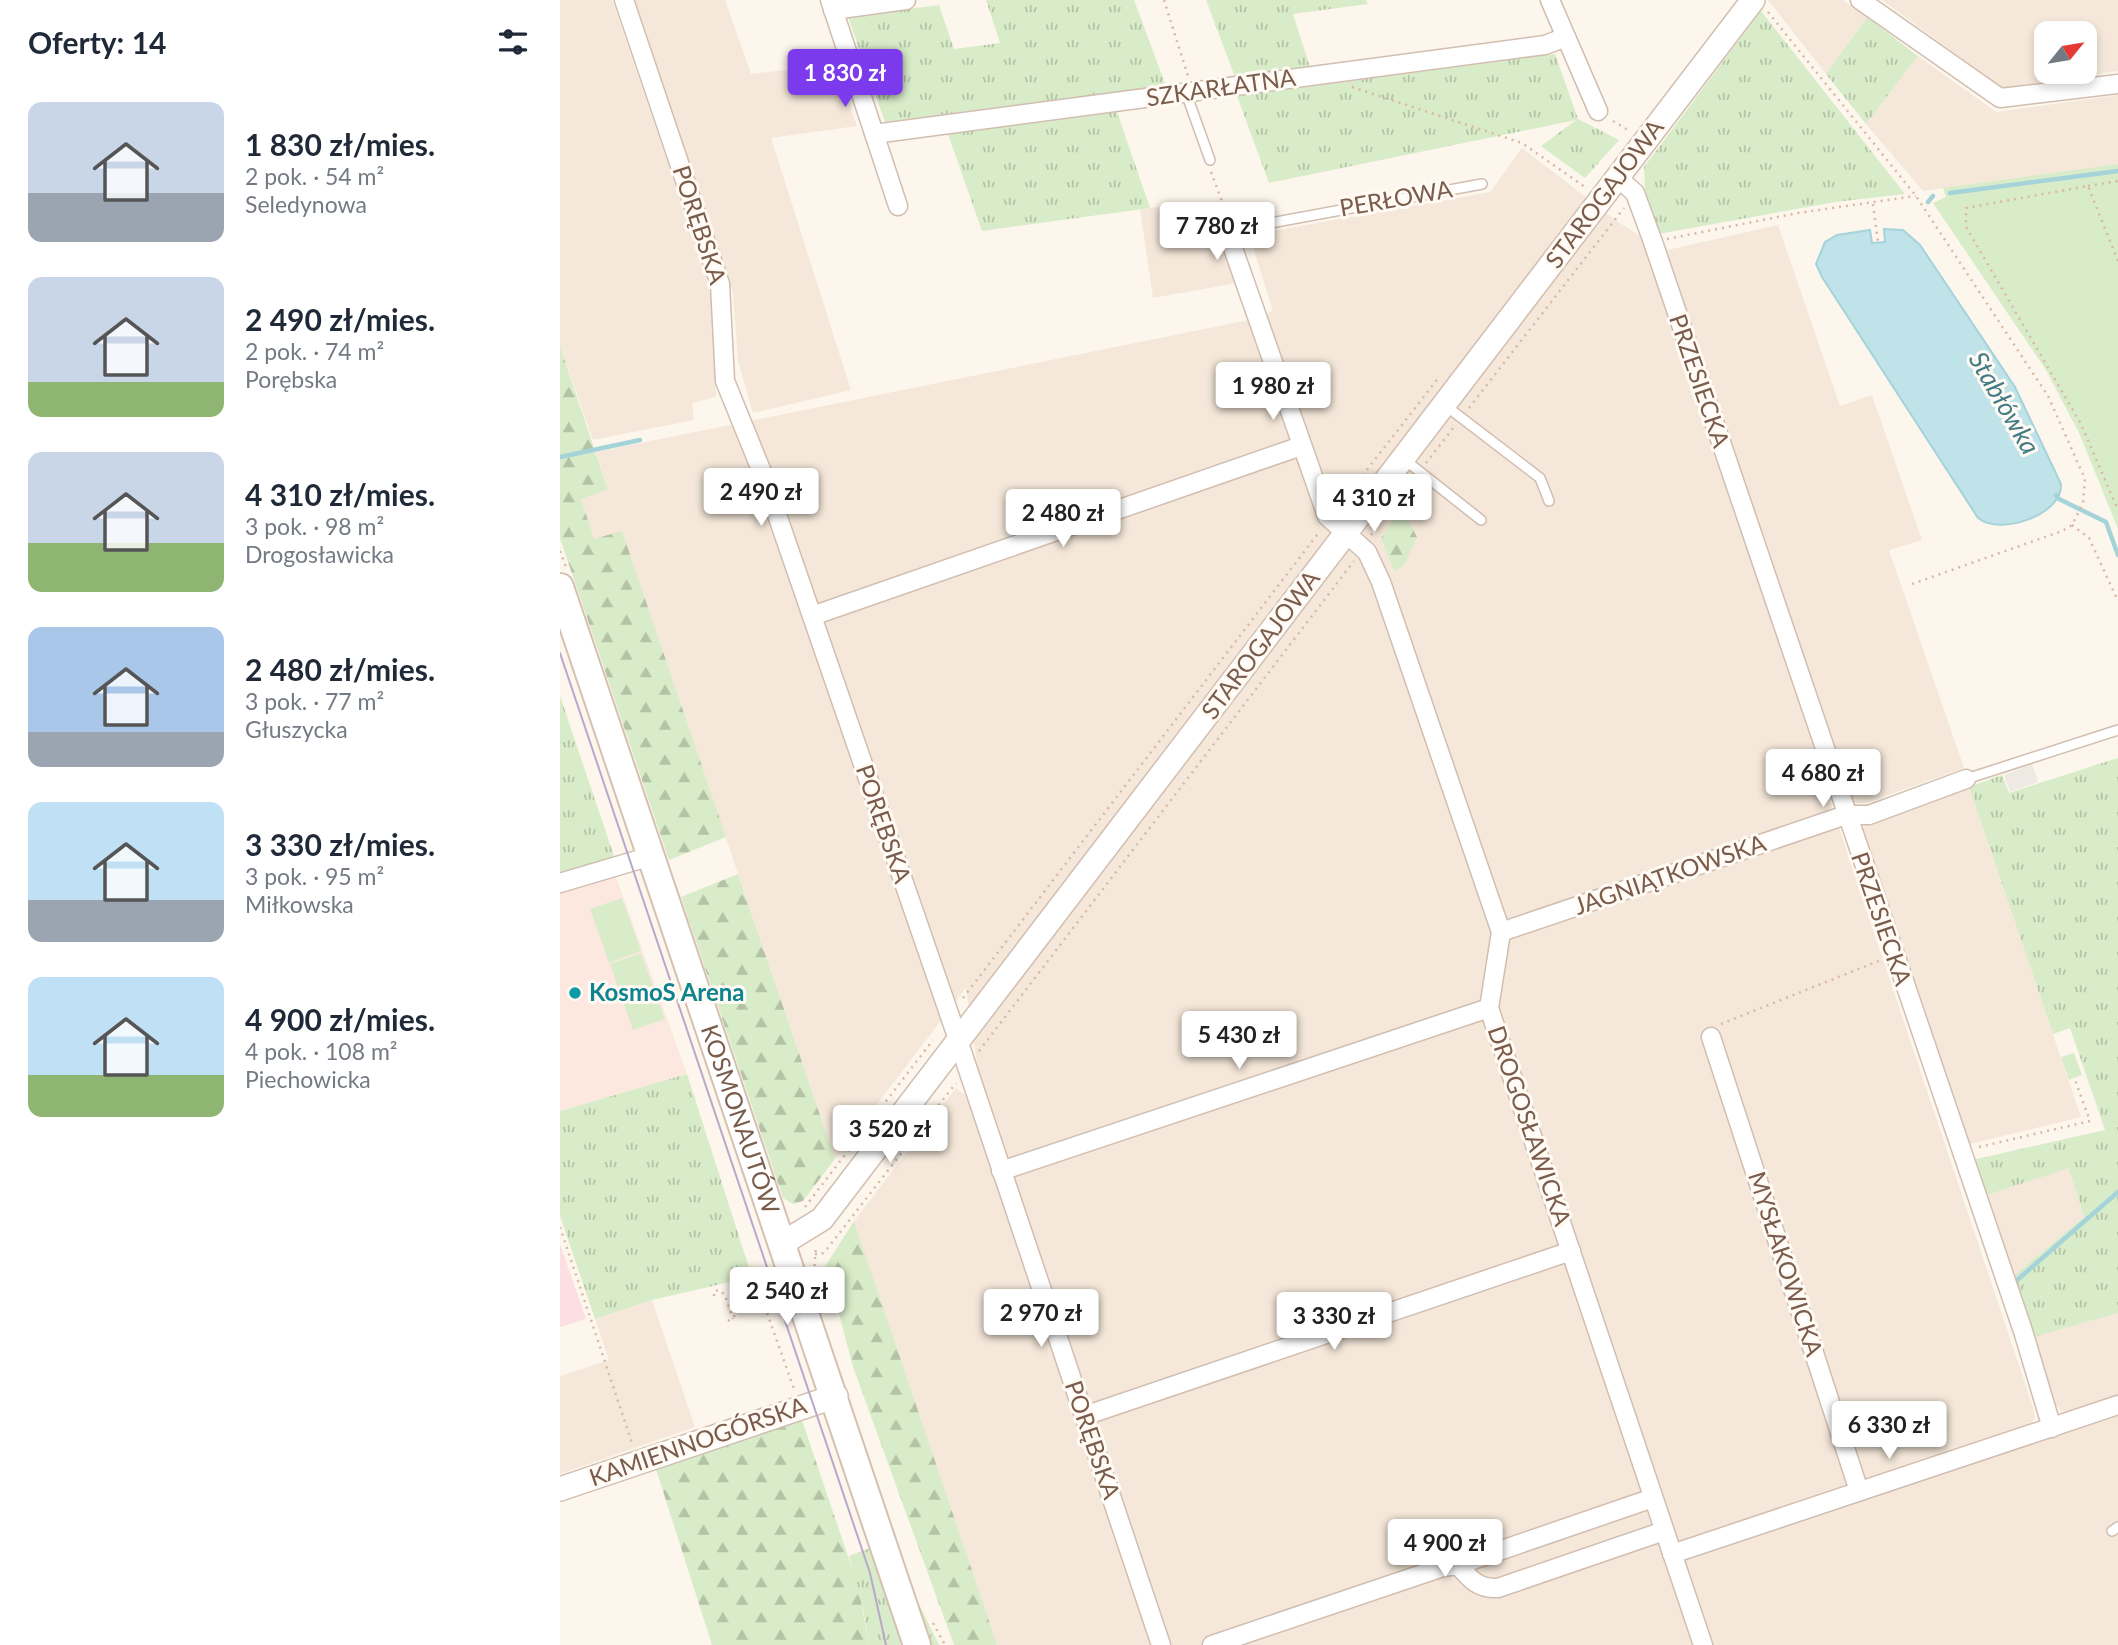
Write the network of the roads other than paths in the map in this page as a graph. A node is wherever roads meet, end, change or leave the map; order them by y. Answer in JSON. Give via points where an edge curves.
{"nodes":[{"id":1,"x":624,"y":0,"type":"edge"},
{"id":2,"x":906,"y":0,"type":"edge"},
{"id":3,"x":1550,"y":0,"type":"edge"},
{"id":4,"x":1860,"y":0,"type":"edge"},
{"id":5,"x":1758,"y":2,"type":"edge"},
{"id":6,"x":831,"y":5,"type":"edge"},
{"id":7,"x":1566,"y":37,"type":"junction"},
{"id":8,"x":2118,"y":85,"type":"edge"},
{"id":9,"x":1186,"y":93,"type":"junction"},
{"id":10,"x":1598,"y":111,"type":"road end"},
{"id":11,"x":874,"y":134,"type":"junction"},
{"id":12,"x":1210,"y":160,"type":"road end"},
{"id":13,"x":1618,"y":178,"type":"junction"},
{"id":14,"x":1482,"y":184,"type":"dead end"},
{"id":15,"x":898,"y":206,"type":"dead end"},
{"id":16,"x":1227,"y":231,"type":"joint"},
{"id":17,"x":1444,"y":405,"type":"junction"},
{"id":18,"x":1301,"y":446,"type":"junction"},
{"id":19,"x":1404,"y":458,"type":"junction"},
{"id":20,"x":1549,"y":501,"type":"dead end"},
{"id":21,"x":1480,"y":520,"type":"dead end"},
{"id":22,"x":1347,"y":534,"type":"junction"},
{"id":23,"x":560,"y":587,"type":"edge"},
{"id":24,"x":812,"y":616,"type":"junction"},
{"id":25,"x":2118,"y":730,"type":"edge"},
{"id":26,"x":1966,"y":779,"type":"joint"},
{"id":27,"x":1846,"y":815,"type":"junction"},
{"id":28,"x":651,"y":856,"type":"junction"},
{"id":29,"x":560,"y":883,"type":"edge"},
{"id":30,"x":1501,"y":932,"type":"junction"},
{"id":31,"x":1489,"y":1007,"type":"junction"},
{"id":32,"x":950,"y":1035,"type":"junction"},
{"id":33,"x":1710,"y":1037,"type":"road end"},
{"id":34,"x":1001,"y":1171,"type":"junction"},
{"id":35,"x":783,"y":1243,"type":"junction"},
{"id":36,"x":1571,"y":1251,"type":"junction"},
{"id":37,"x":835,"y":1396,"type":"junction"},
{"id":38,"x":2118,"y":1405,"type":"edge"},
{"id":39,"x":1084,"y":1416,"type":"junction"},
{"id":40,"x":2052,"y":1428,"type":"junction"},
{"id":41,"x":560,"y":1489,"type":"edge"},
{"id":42,"x":1859,"y":1491,"type":"junction"},
{"id":43,"x":1653,"y":1498,"type":"junction"},
{"id":44,"x":1664,"y":1531,"type":"junction"},
{"id":45,"x":1672,"y":1554,"type":"junction"},
{"id":46,"x":1458,"y":1565,"type":"junction"},
{"id":47,"x":915,"y":1645,"type":"edge"},
{"id":48,"x":1161,"y":1645,"type":"edge"},
{"id":49,"x":1212,"y":1645,"type":"edge"},
{"id":50,"x":1703,"y":1645,"type":"edge"}],
"edges":[{"from":1,"to":24,"type":"street","name":"PORĘBSKA","via":[[720,284],[725,381]]},
{"from":2,"to":6,"type":"street"},
{"from":3,"to":7,"type":"street"},
{"from":4,"to":8,"type":"street","via":[[2000,98]]},
{"from":5,"to":13,"type":"street","name":"STAROGAJOWA"},
{"from":6,"to":11,"type":"street"},
{"from":7,"to":9,"type":"street","name":"SZKARŁATNA","via":[[1545,45]]},
{"from":7,"to":10,"type":"street"},
{"from":9,"to":11,"type":"street","name":"SZKARŁATNA"},
{"from":9,"to":12,"type":"lane"},
{"from":11,"to":15,"type":"street"},
{"from":13,"to":17,"type":"street","name":"STAROGAJOWA"},
{"from":13,"to":27,"type":"street","name":"PRZESIECKA","via":[[1635,193],[1653,242]]},
{"from":14,"to":16,"type":"lane","name":"PERŁOWA"},
{"from":16,"to":18,"type":"street","name":"DROGOSŁAWICKA"},
{"from":17,"to":19,"type":"street","name":"STAROGAJOWA"},
{"from":17,"to":20,"type":"lane","via":[[1540,478]]},
{"from":18,"to":22,"type":"street","name":"DROGOSŁAWICKA","via":[[1327,516]]},
{"from":18,"to":24,"type":"street"},
{"from":19,"to":21,"type":"lane"},
{"from":19,"to":22,"type":"street","name":"STAROGAJOWA"},
{"from":22,"to":30,"type":"street","name":"DROGOSŁAWICKA","via":[[1367,552],[1381,582]]},
{"from":22,"to":32,"type":"street","name":"STAROGAJOWA"},
{"from":23,"to":28,"type":"main road","name":"KOSMONAUTÓW"},
{"from":24,"to":32,"type":"street","name":"PORĘBSKA"},
{"from":25,"to":26,"type":"lane","name":"JAGNIĄTKOWSKA"},
{"from":26,"to":27,"type":"street","name":"JAGNIĄTKOWSKA","via":[[1869,815]]},
{"from":27,"to":30,"type":"street","name":"JAGNIĄTKOWSKA"},
{"from":27,"to":40,"type":"street","name":"PRZESIECKA"},
{"from":28,"to":29,"type":"street"},
{"from":28,"to":35,"type":"main road","name":"KOSMONAUTÓW"},
{"from":30,"to":31,"type":"street","name":"DROGOSŁAWICKA"},
{"from":31,"to":34,"type":"street"},
{"from":31,"to":36,"type":"street","name":"DROGOSŁAWICKA"},
{"from":32,"to":34,"type":"street","name":"PORĘBSKA"},
{"from":32,"to":35,"type":"street","name":"STAROGAJOWA","via":[[822,1219]]},
{"from":33,"to":42,"type":"street","name":"MYSŁAKOWICKA"},
{"from":34,"to":39,"type":"street","name":"PORĘBSKA"},
{"from":35,"to":37,"type":"main road","name":"KOSMONAUTÓW"},
{"from":36,"to":39,"type":"street"},
{"from":36,"to":43,"type":"street","name":"DROGOSŁAWICKA"},
{"from":37,"to":41,"type":"street","name":"KAMIENNOGÓRSKA"},
{"from":37,"to":47,"type":"main road","name":"KOSMONAUTÓW"},
{"from":38,"to":40,"type":"street"},
{"from":39,"to":48,"type":"street","name":"PORĘBSKA"},
{"from":40,"to":42,"type":"street"},
{"from":42,"to":45,"type":"street"},
{"from":43,"to":44,"type":"street","name":"DROGOSŁAWICKA"},
{"from":43,"to":46,"type":"street"},
{"from":44,"to":45,"type":"street","name":"DROGOSŁAWICKA"},
{"from":44,"to":46,"type":"street","via":[[1497,1588],[1485,1589],[1474,1583]]},
{"from":45,"to":50,"type":"street","name":"DROGOSŁAWICKA"},
{"from":46,"to":49,"type":"street"}]}
